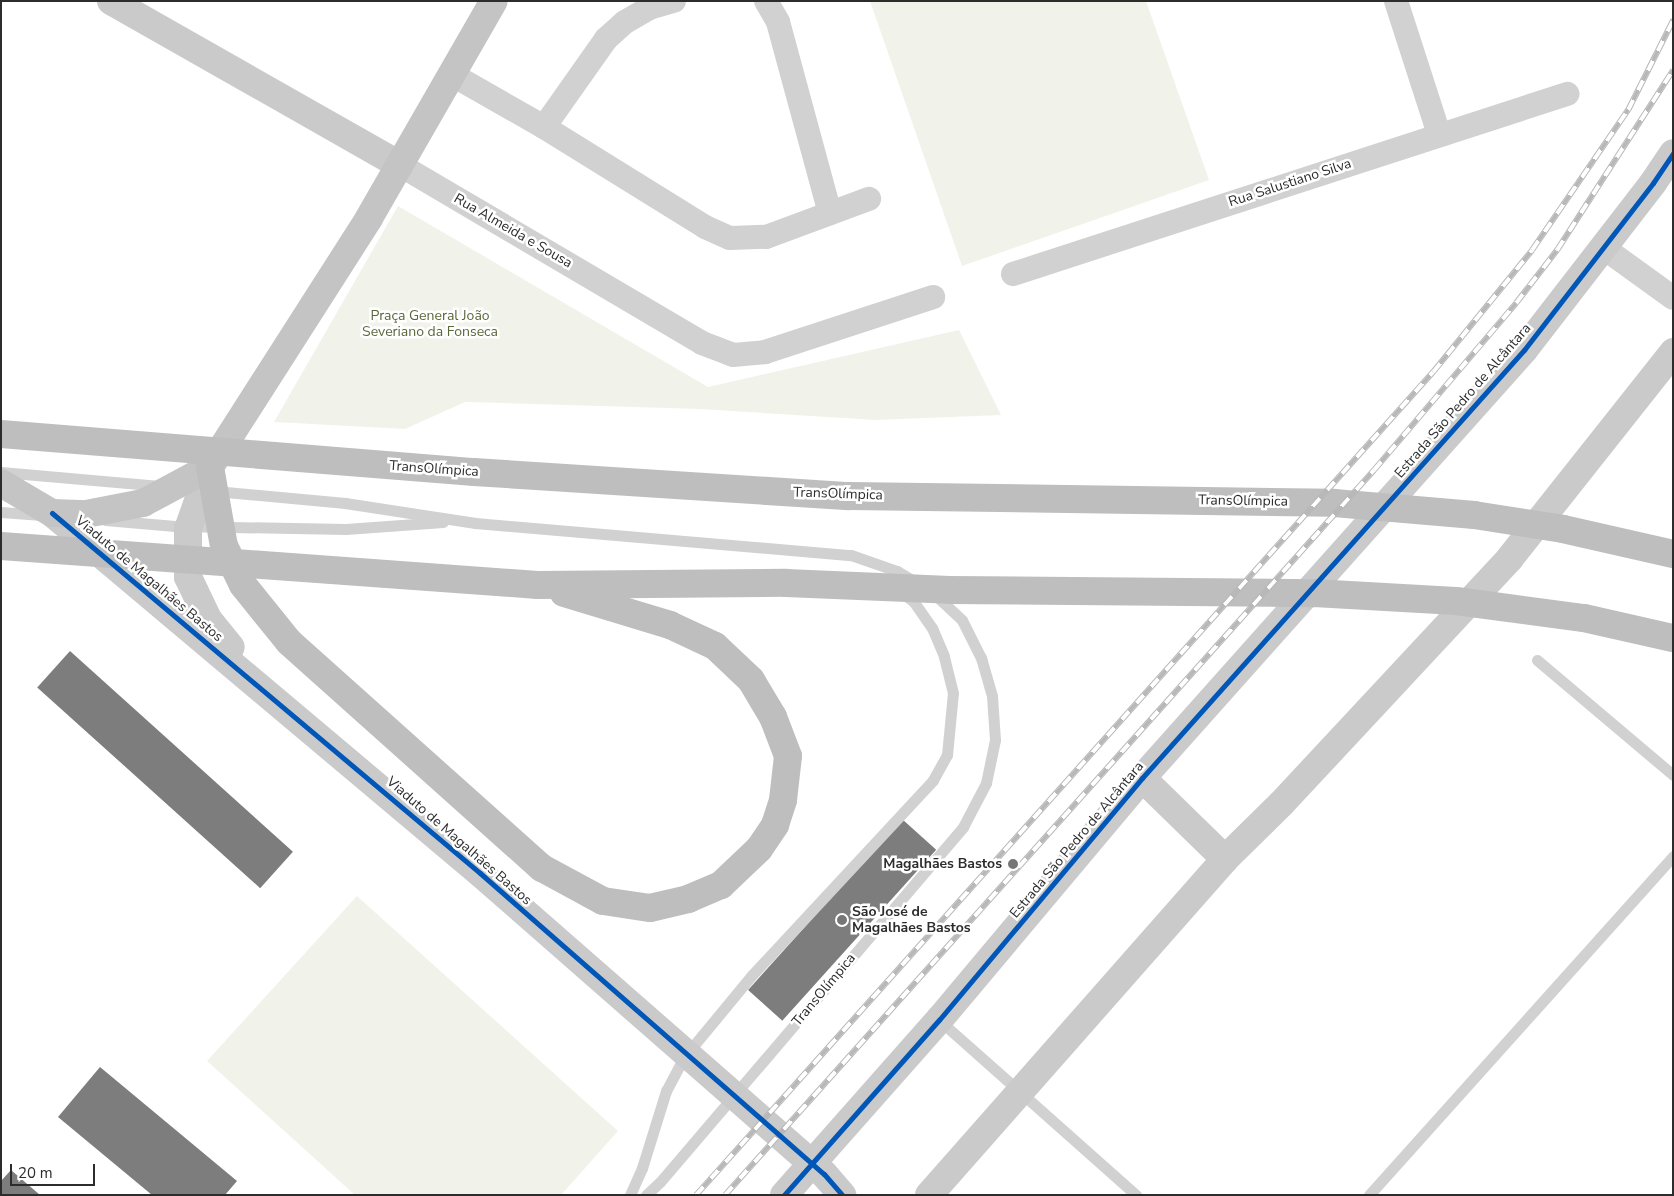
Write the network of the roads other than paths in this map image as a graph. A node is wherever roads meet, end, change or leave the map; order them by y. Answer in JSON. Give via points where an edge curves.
{"nodes":[{"id":1,"x":111,"y":1,"type":"edge"},
{"id":2,"x":494,"y":1,"type":"edge"},
{"id":3,"x":674,"y":1,"type":"edge"},
{"id":4,"x":766,"y":1,"type":"edge"},
{"id":5,"x":1396,"y":1,"type":"edge"},
{"id":6,"x":451,"y":74,"type":"junction"},
{"id":7,"x":1567,"y":94,"type":"dead end"},
{"id":8,"x":544,"y":127,"type":"junction"},
{"id":9,"x":1439,"y":134,"type":"junction"},
{"id":10,"x":1673,"y":153,"type":"edge"},
{"id":11,"x":400,"y":165,"type":"junction"},
{"id":12,"x":1663,"y":175,"type":"edge"},
{"id":13,"x":869,"y":199,"type":"dead end"},
{"id":14,"x":830,"y":213,"type":"junction"},
{"id":15,"x":1604,"y":248,"type":"junction"},
{"id":16,"x":1013,"y":274,"type":"dead end"},
{"id":17,"x":933,"y":297,"type":"dead end"},
{"id":18,"x":1673,"y":298,"type":"edge"},
{"id":19,"x":1673,"y":352,"type":"edge"},
{"id":20,"x":1,"y":434,"type":"edge"},
{"id":21,"x":210,"y":467,"type":"junction"},
{"id":22,"x":1,"y":472,"type":"edge"},
{"id":23,"x":1,"y":483,"type":"edge"},
{"id":24,"x":1,"y":512,"type":"edge"},
{"id":25,"x":52,"y":513,"type":"junction"},
{"id":26,"x":449,"y":520,"type":"junction"},
{"id":27,"x":1,"y":546,"type":"edge"},
{"id":28,"x":1673,"y":554,"type":"edge"},
{"id":29,"x":851,"y":555,"type":"junction"},
{"id":30,"x":538,"y":585,"type":"junction"},
{"id":31,"x":1673,"y":638,"type":"edge"},
{"id":32,"x":1537,"y":660,"type":"dead end"},
{"id":33,"x":266,"y":691,"type":"junction"},
{"id":34,"x":1673,"y":776,"type":"edge"},
{"id":35,"x":1142,"y":778,"type":"junction"},
{"id":36,"x":1673,"y":856,"type":"edge"},
{"id":37,"x":1225,"y":859,"type":"junction"},
{"id":38,"x":939,"y":1020,"type":"junction"},
{"id":39,"x":1020,"y":1092,"type":"junction"},
{"id":40,"x":630,"y":1195,"type":"edge"},
{"id":41,"x":646,"y":1195,"type":"edge"},
{"id":42,"x":784,"y":1195,"type":"edge"},
{"id":43,"x":842,"y":1195,"type":"edge"},
{"id":44,"x":929,"y":1195,"type":"edge"},
{"id":45,"x":1136,"y":1195,"type":"edge"},
{"id":46,"x":1370,"y":1195,"type":"edge"}],
"edges":[{"from":1,"to":11,"type":"street","name":"Rua Almeida e Sousa"},
{"from":2,"to":6,"type":"main road"},
{"from":3,"to":8,"type":"street","via":[[633,17],[606,39]]},
{"from":4,"to":14,"type":"street","via":[[778,22]]},
{"from":5,"to":9,"type":"street"},
{"from":6,"to":8,"type":"street"},
{"from":6,"to":11,"type":"main road"},
{"from":7,"to":9,"type":"street","name":"Rua Salustiano Silva"},
{"from":8,"to":14,"type":"street","via":[[705,227],[730,238],[766,237]]},
{"from":9,"to":16,"type":"street","name":"Rua Salustiano Silva"},
{"from":10,"to":12,"type":"street","name":"Estrada São Pedro de Alcântara"},
{"from":11,"to":17,"type":"street","name":"Rua Almeida e Sousa","via":[[702,343],[733,355],[765,352]]},
{"from":11,"to":21,"type":"main road"},
{"from":12,"to":15,"type":"street","name":"Estrada São Pedro de Alcântara"},
{"from":13,"to":14,"type":"street"},
{"from":15,"to":18,"type":"street"},
{"from":15,"to":35,"type":"street","name":"Estrada São Pedro de Alcântara","via":[[1524,350]]},
{"from":19,"to":37,"type":"street","via":[[1510,558],[1281,804]]},
{"from":20,"to":28,"type":"highway","name":"TransOlímpica","via":[[474,472],[849,496],[1334,503],[1474,515],[1564,529]]},
{"from":21,"to":25,"type":"main road","via":[[143,503],[86,514]]},
{"from":21,"to":30,"type":"highway","via":[[224,546],[243,585],[288,642],[542,868],[603,901],[650,908],[688,899],[721,885],[759,849],[775,825],[783,800],[788,756],[773,717],[751,680],[715,646],[670,625]]},
{"from":21,"to":33,"type":"street","name":"Viaduto de Magalhães Bastos","via":[[188,529],[188,577],[208,619]]},
{"from":22,"to":26,"type":"lane","name":"TransOlímpica","via":[[345,503]]},
{"from":23,"to":25,"type":"main road"},
{"from":24,"to":26,"type":"lane","name":"TransOlímpica","via":[[176,526],[346,528]]},
{"from":25,"to":33,"type":"street","name":"Viaduto de Magalhães Bastos"},
{"from":26,"to":29,"type":"lane","name":"TransOlímpica"},
{"from":27,"to":30,"type":"highway"},
{"from":29,"to":40,"type":"lane","via":[[913,601],[932,628],[954,693],[948,755],[933,780],[752,975],[685,1056],[666,1091],[642,1168]]},
{"from":29,"to":41,"type":"lane","name":"TransOlímpica","via":[[897,571],[936,596],[962,620],[981,658],[992,696],[995,740],[986,783],[963,827]]},
{"from":30,"to":31,"type":"highway","via":[[786,583],[950,590],[1314,593],[1456,601],[1584,618]]},
{"from":32,"to":34,"type":"lane"},
{"from":33,"to":43,"type":"street","name":"Viaduto de Magalhães Bastos","via":[[480,873],[824,1174]]},
{"from":35,"to":37,"type":"street"},
{"from":35,"to":38,"type":"street","name":"Estrada São Pedro de Alcântara"},
{"from":36,"to":46,"type":"lane"},
{"from":37,"to":39,"type":"street"},
{"from":38,"to":39,"type":"lane"},
{"from":38,"to":42,"type":"street","name":"Estrada São Pedro de Alcântara"},
{"from":39,"to":44,"type":"street"},
{"from":39,"to":45,"type":"lane"}]}
